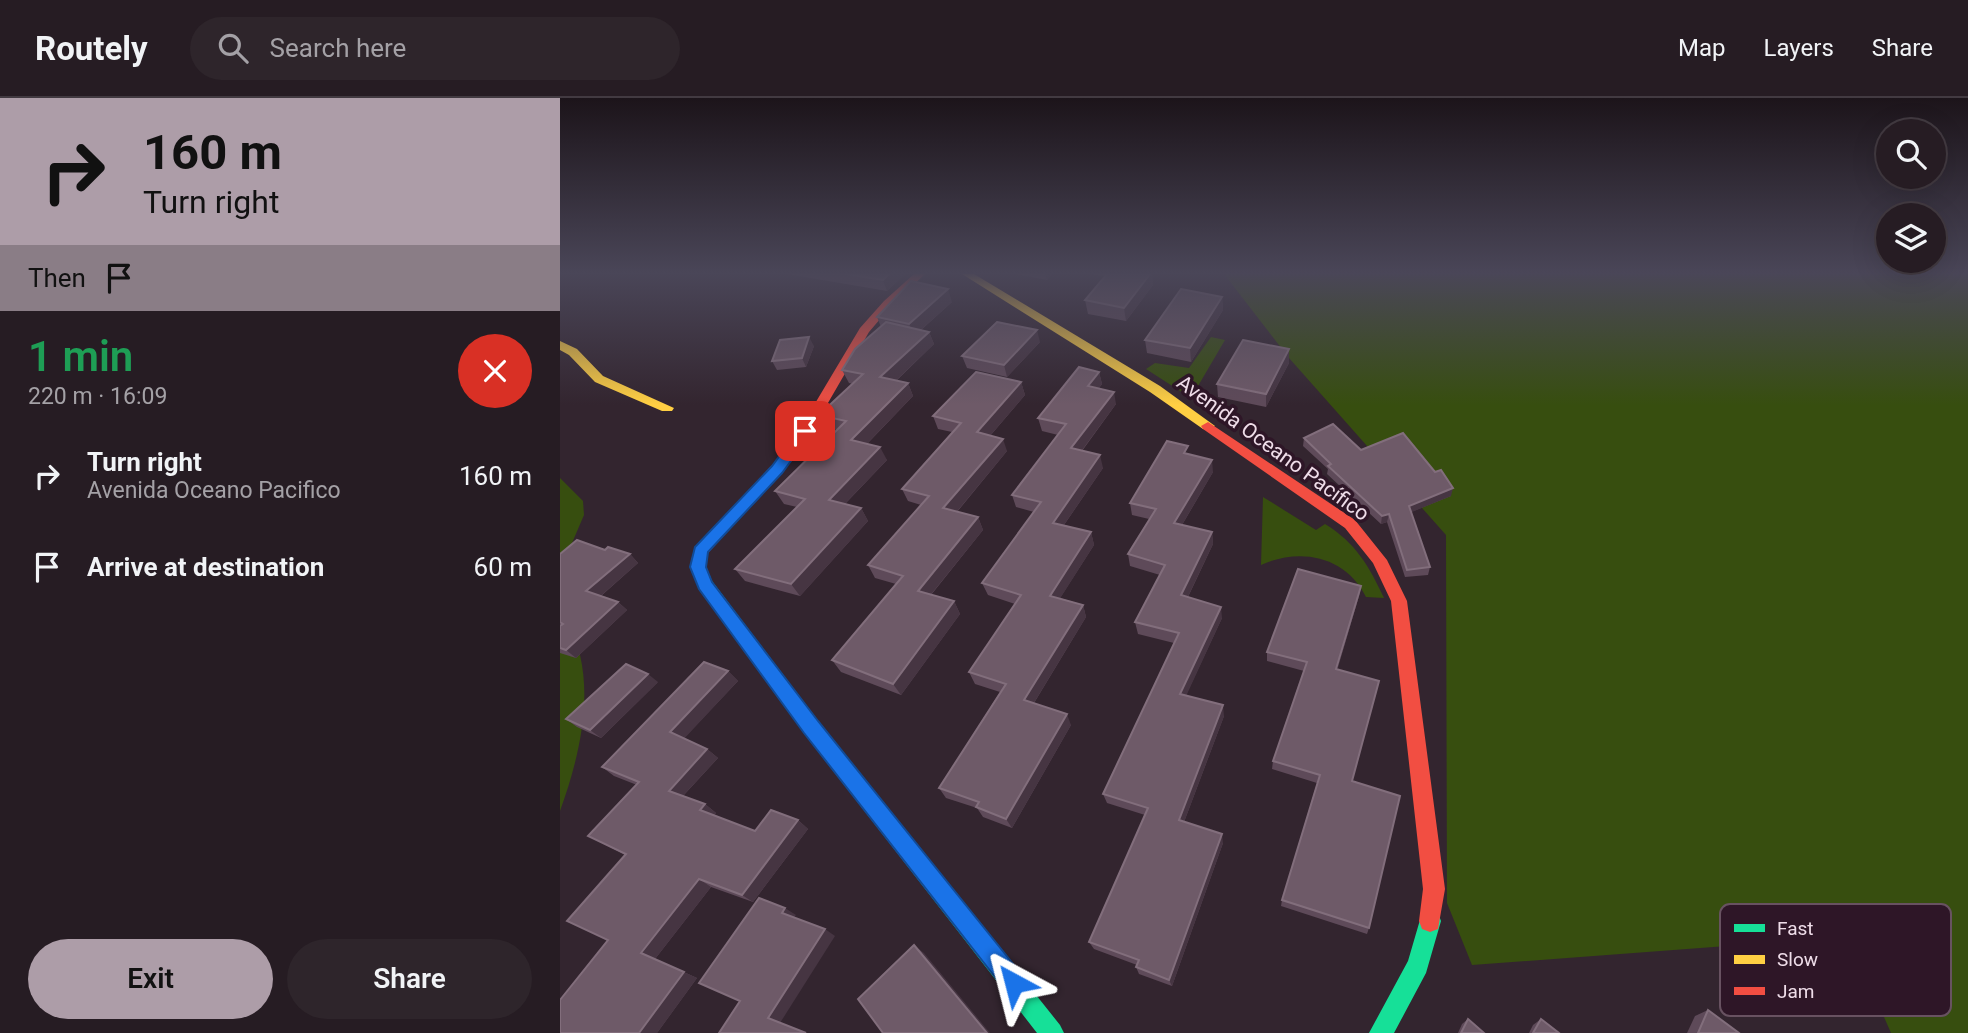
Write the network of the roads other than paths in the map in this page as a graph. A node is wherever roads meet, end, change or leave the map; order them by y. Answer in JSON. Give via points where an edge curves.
{"nodes":[{"id":1,"x":875,"y":318,"type":"edge"},
{"id":2,"x":1038,"y":318,"type":"edge"},
{"id":3,"x":560,"y":345,"type":"edge"},
{"id":4,"x":667,"y":408,"type":"dead end"},
{"id":5,"x":1052,"y":1033,"type":"edge"},
{"id":6,"x":1381,"y":1033,"type":"edge"}],
"edges":[{"from":1,"to":5,"type":"street","via":[[794,450],[701,551],[698,567],[705,584],[811,727]]},
{"from":2,"to":6,"type":"street","name":"Avenida Oceano Pacífico","via":[[1155,389],[1350,524],[1376,552],[1390,576],[1399,601],[1434,889],[1430,932],[1420,963]]},
{"from":3,"to":4,"type":"street","via":[[581,357],[590,373]]}]}
